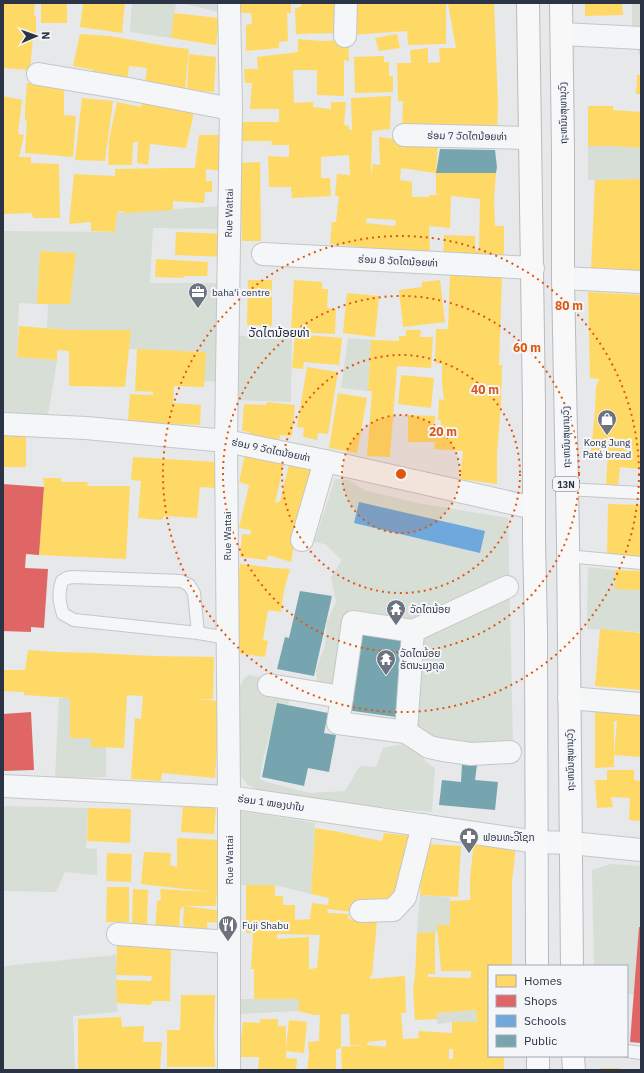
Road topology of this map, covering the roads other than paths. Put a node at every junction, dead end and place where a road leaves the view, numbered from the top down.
1 (229, 3) edge
2 (346, 3) edge
3 (528, 3) edge
4 (561, 3) edge
5 (562, 34) junction
6 (345, 36) dead end
7 (641, 38) edge
8 (38, 74) dead end
9 (231, 110) junction
10 (404, 135) dead end
11 (530, 138) junction
12 (263, 254) dead end
13 (533, 268) junction
14 (563, 278) junction
15 (641, 282) edge
16 (3, 424) edge
17 (226, 441) junction
18 (325, 461) junction
19 (566, 489) junction
20 (641, 493) edge
21 (534, 508) junction
22 (302, 540) dead end
23 (567, 556) junction
24 (641, 563) edge
25 (507, 587) dead end
26 (413, 631) junction
27 (198, 633) junction
28 (227, 638) junction
29 (269, 685) dead end
30 (342, 697) junction
31 (569, 698) junction
32 (641, 704) edge
33 (406, 732) junction
34 (510, 752) dead end
35 (3, 786) edge
36 (229, 797) junction
37 (423, 825) junction
38 (537, 842) junction
39 (570, 843) junction
40 (641, 850) edge
41 (362, 911) dead end
42 (118, 934) dead end
43 (228, 942) junction
44 (537, 965) edge
45 (572, 965) edge
46 (628, 1051) edge
47 (641, 1053) edge
48 (538, 1057) edge
49 (573, 1057) edge
50 (229, 1070) edge
51 (538, 1070) edge
52 (574, 1070) edge

1 - 9 street, Rue Wattai
2 - 6 street
3 - 11 highway
4 - 5 highway, ຖະຫນົນສຸພານຸວົງ / 13N
5 - 7 street
5 - 14 highway, ຖະຫນົນສຸພານຸວົງ / 13N
8 - 9 street
9 - 17 street, Rue Wattai
10 - 11 street, ຮ່ອມ 7 ວັດໄຕນ້ອຍທ່າ
11 - 13 highway
12 - 13 street, ຮ່ອມ 8 ວັດໄຕນ້ອຍທ່າ
13 - 21 highway
14 - 15 street
14 - 19 highway, ຖະຫນົນສຸພານຸວົງ / 13N
16 - 17 street, ຮ່ອມ 9 ວັດໄຕນ້ອຍທ່າ
17 - 18 street, ຮ່ອມ 9 ວັດໄຕນ້ອຍທ່າ
17 - 28 street, Rue Wattai
18 - 21 street, ຮ່ອມ 9 ວັດໄຕນ້ອຍທ່າ
18 - 22 street
19 - 20 lane
19 - 23 highway, ຖະຫນົນສຸພານຸວົງ / 13N
21 - 38 highway
23 - 24 lane
23 - 31 highway, ຖະຫນົນສຸພານຸວົງ / 13N
25 - 26 street
26 - 30 street
26 - 33 street
27 - 27 lane
27 - 28 lane
28 - 36 street, Rue Wattai
29 - 30 street
30 - 33 street
31 - 32 street
31 - 39 highway, ຖະຫນົນສຸພານຸວົງ / 13N
33 - 34 street
35 - 36 street, ຮ່ອມ 1 ໜອງປາໃນ
36 - 37 street, ຮ່ອມ 1 ໜອງປາໃນ
36 - 43 street, Rue Wattai
37 - 38 street, ຮ່ອມ 1 ໜອງປາໃນ
37 - 41 street
38 - 39 street, ຮ່ອມ 1 ໜອງປາໃນ
38 - 44 highway
39 - 40 street, ຮ່ອມ 1 ໜອງປາໃນ
39 - 45 highway, ຖະຫນົນສຸພານຸວົງ / 13N
42 - 43 street
43 - 50 street, Rue Wattai
46 - 47 lane
48 - 51 highway
49 - 52 highway

